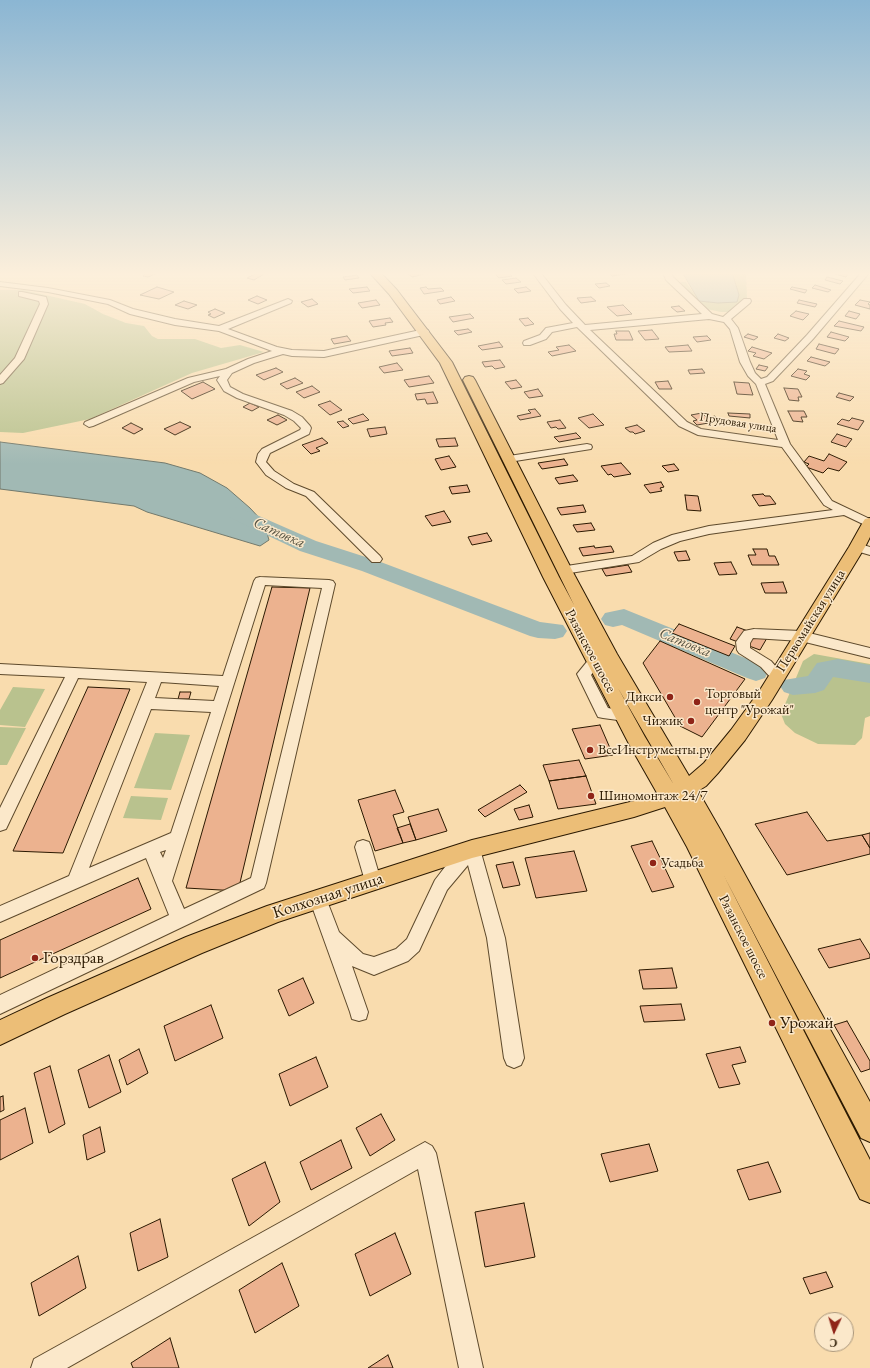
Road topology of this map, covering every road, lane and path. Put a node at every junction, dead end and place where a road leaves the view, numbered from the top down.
1 (30, 336) edge
2 (238, 336) edge
3 (407, 336) edge
4 (428, 336) edge
5 (438, 336) edge
6 (544, 336) edge
7 (592, 336) edge
8 (737, 336) edge
9 (811, 336) edge
10 (527, 343) dead end
11 (282, 352) junction
12 (229, 371) junction
13 (0, 381) edge
14 (760, 383) junction
15 (89, 424) dead end
16 (785, 444) junction
17 (587, 447) dead end
18 (509, 459) junction
19 (845, 512) junction
20 (870, 522) edge
21 (863, 549) edge
22 (376, 559) dead end
23 (564, 570) junction
24 (801, 636) junction
25 (870, 653) edge
26 (0, 670) edge
27 (74, 673) junction
28 (777, 676) junction
29 (156, 677) junction
30 (228, 681) junction
31 (146, 703) junction
32 (220, 706) junction
33 (677, 793) junction
34 (0, 824) edge
35 (178, 837) junction
36 (362, 847) dead end
37 (151, 849) junction
38 (472, 849) junction
39 (164, 880) junction
40 (373, 881) junction
41 (75, 882) junction
42 (318, 898) junction
43 (0, 914) edge
44 (180, 919) junction
45 (334, 938) junction
46 (0, 1005) edge
47 (359, 1012) dead end
48 (0, 1033) edge
49 (514, 1058) dead end
50 (867, 1117) edge
51 (870, 1189) edge
52 (43, 1368) edge
53 (471, 1368) edge

1 - 13 street
2 - 11 street
3 - 11 street
4 - 33 main road, Рязанское шоссе
5 - 18 main road, Рязанское шоссе
6 - 10 street
7 - 16 street, Прудовая улица
8 - 14 street, Прудовая улица
9 - 14 street
11 - 12 street
12 - 15 street
12 - 22 street
14 - 16 street, Прудовая улица
16 - 19 street, Прудовая улица
17 - 18 street
18 - 23 main road, Рязанское шоссе
19 - 20 street, Прудовая улица
19 - 23 street
20 - 21 main road, Первомайская улица
21 - 24 main road, Первомайская улица
23 - 33 main road, Рязанское шоссе
24 - 25 street
24 - 28 main road, Первомайская улица
24 - 28 street
26 - 27 street
27 - 29 street
27 - 34 street
28 - 33 main road, Первомайская улица
29 - 30 street
29 - 31 street
30 - 32 street
30 - 44 street
31 - 32 street
31 - 41 street
32 - 35 street
33 - 38 main road, Колхозная улица
33 - 50 main road, Рязанское шоссе
33 - 51 main road, Рязанское шоссе
35 - 37 street
35 - 39 street
36 - 40 street
37 - 39 street
37 - 41 street
38 - 40 main road, Колхозная улица
38 - 45 street
38 - 49 street
39 - 44 street
40 - 42 main road, Колхозная улица
41 - 43 street
42 - 45 street
42 - 48 main road, Колхозная улица
44 - 46 street
45 - 47 street
52 - 53 street

